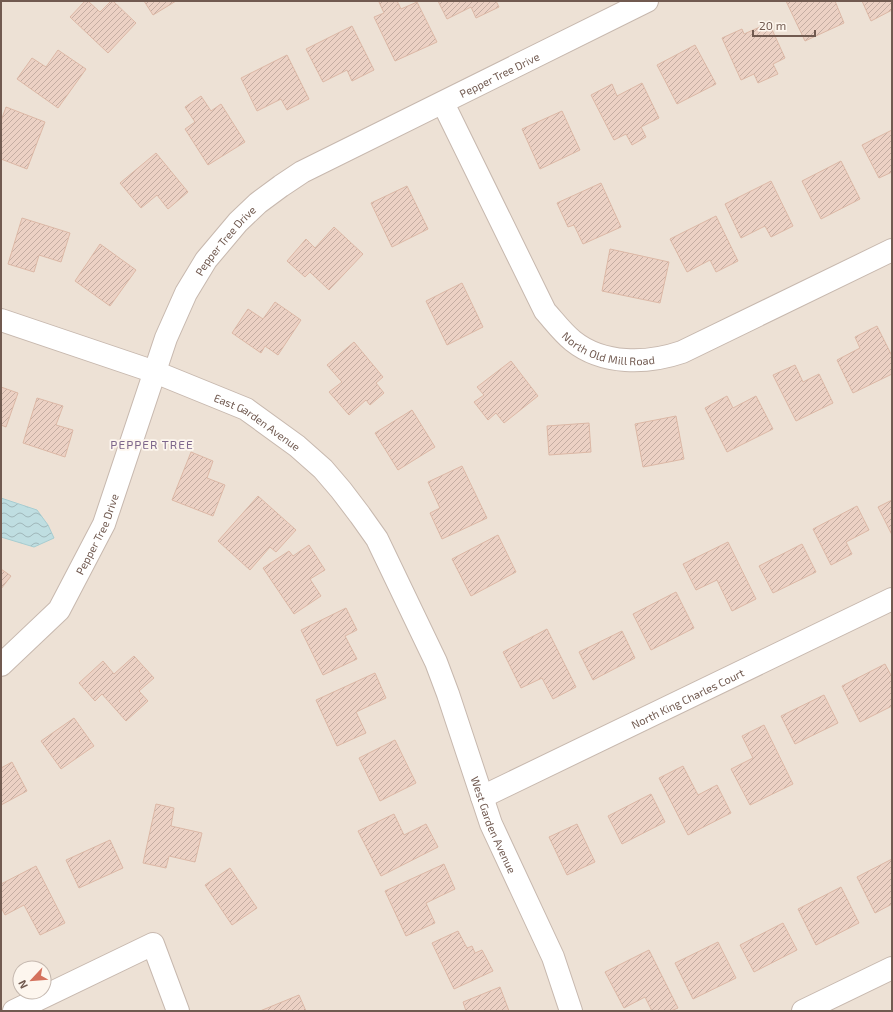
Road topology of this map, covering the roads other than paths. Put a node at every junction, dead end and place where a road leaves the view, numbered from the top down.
1 (647, 1) edge
2 (443, 103) junction
3 (892, 250) edge
4 (1, 320) edge
5 (155, 372) junction
6 (892, 599) edge
7 (424, 635) joint
8 (1, 665) edge
9 (482, 797) junction
10 (892, 968) edge
11 (14, 1011) edge
12 (178, 1011) edge
13 (571, 1011) edge
14 (803, 1011) edge

1 - 2 street, Pepper Tree Drive
2 - 3 street, North Old Mill Road
2 - 5 street, Pepper Tree Drive
4 - 5 street, East Garden Avenue
5 - 7 street, East Garden Avenue
5 - 8 street, Pepper Tree Drive
6 - 9 street, North King Charles Court
7 - 9 street, West Garden Avenue
9 - 13 street, West Garden Avenue
10 - 14 street
11 - 12 street

